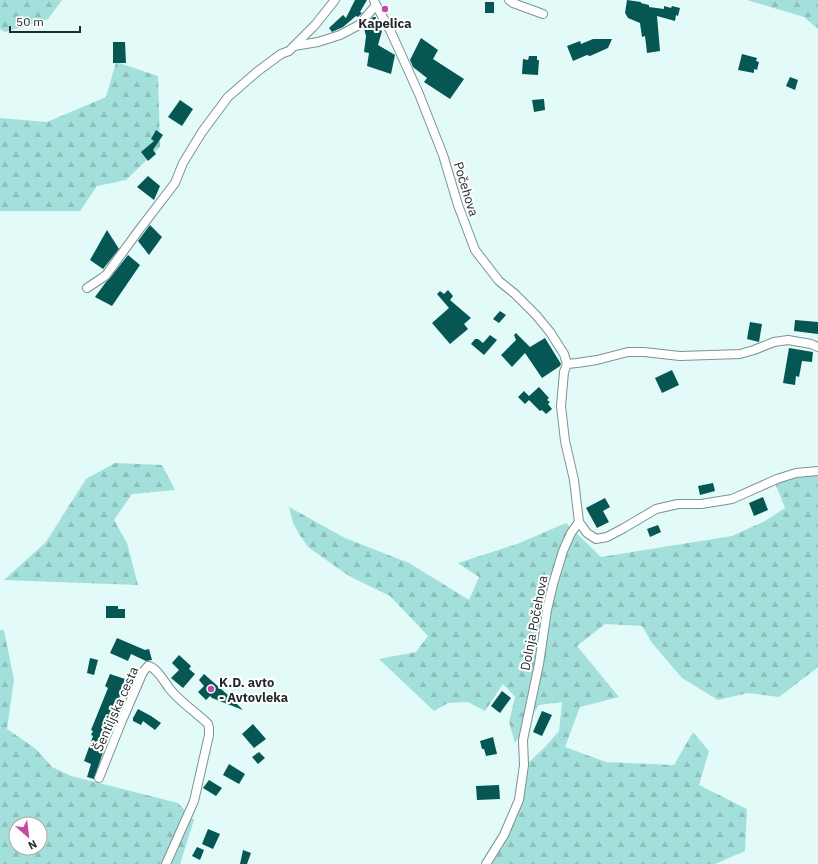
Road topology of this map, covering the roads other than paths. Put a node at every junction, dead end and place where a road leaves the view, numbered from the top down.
1 (335, 0) edge
2 (509, 0) edge
3 (375, 2) edge
4 (543, 14) dead end
5 (294, 46) junction
6 (87, 288) dead end
7 (818, 347) edge
8 (567, 364) junction
9 (818, 471) edge
10 (580, 522) junction
11 (99, 778) dead end
12 (166, 864) edge
13 (486, 864) edge

1 - 5 street
2 - 4 street
3 - 5 street
3 - 8 street, Počehova
5 - 6 street
7 - 8 street
8 - 10 street
9 - 10 street
10 - 13 street, Dolnja Počehova
11 - 12 street, Šentiljska cesta

